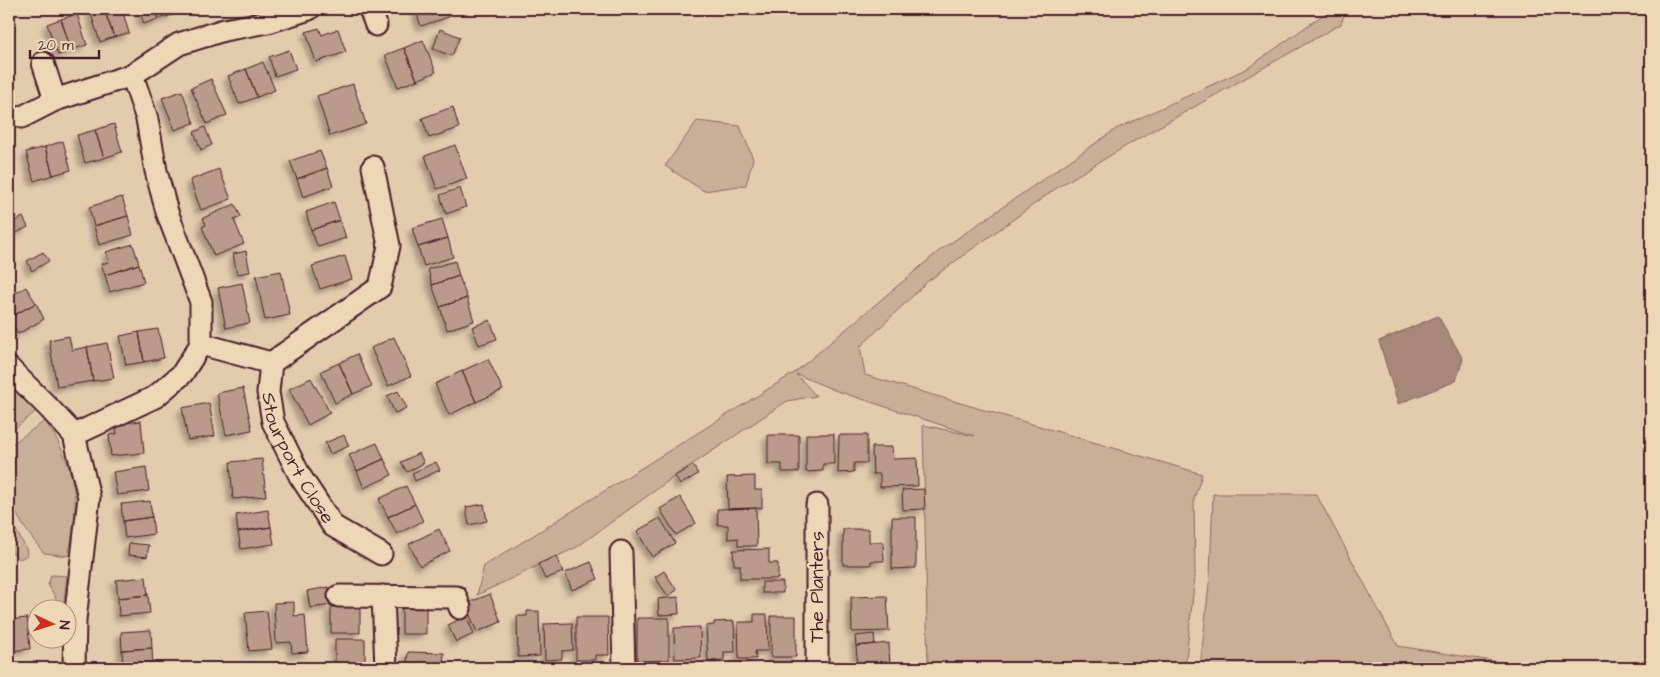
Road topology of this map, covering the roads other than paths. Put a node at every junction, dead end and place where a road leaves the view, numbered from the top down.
1 (309, 9) edge
2 (43, 63) dead end
3 (132, 75) junction
4 (55, 100) junction
5 (22, 117) dead end
6 (373, 167) dead end
7 (201, 344) junction
8 (271, 363) junction
9 (9, 368) edge
10 (74, 434) junction
11 (817, 505) dead end
12 (622, 552) dead end
13 (381, 554) dead end
14 (340, 596) dead end
15 (384, 596) junction
16 (460, 608) dead end
17 (74, 668) edge
18 (386, 668) edge
19 (624, 668) edge
20 (818, 668) edge

1 - 3 street
2 - 4 street
3 - 4 street
3 - 7 street
4 - 5 street
6 - 8 street
7 - 8 street
7 - 10 street
8 - 13 street, Stourport Close
9 - 10 street
10 - 17 street
11 - 20 street, The Planters
12 - 19 street
14 - 15 street
15 - 16 street
15 - 18 street

